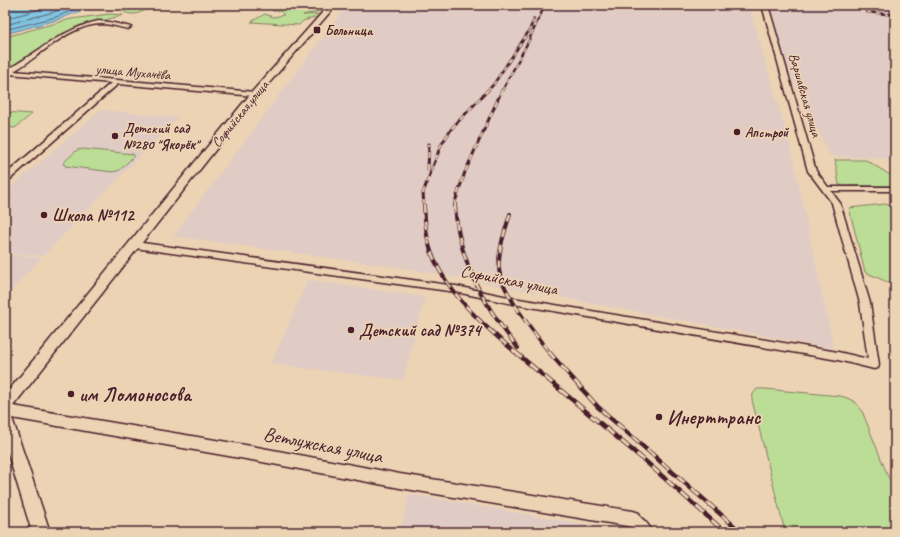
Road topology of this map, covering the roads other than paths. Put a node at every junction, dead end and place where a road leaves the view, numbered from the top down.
1 (333, 5) edge
2 (765, 5) edge
3 (128, 27) dead end
4 (7, 73) edge
5 (116, 82) junction
6 (255, 94) junction
7 (5, 179) edge
8 (825, 189) junction
9 (895, 189) edge
10 (135, 245) junction
11 (874, 365) joint
12 (5, 406) edge
13 (5, 411) edge
14 (5, 420) edge
15 (633, 519) joint
16 (41, 532) edge
17 (646, 532) edge

1 - 6 main road, Софийская улица
2 - 8 street, Варшавская улица
3 - 4 street
4 - 5 street, улица Мухачёва
5 - 6 street, улица Мухачёва
5 - 7 street
6 - 10 main road, Софийская улица
8 - 9 street
8 - 11 street, Варшавская улица
10 - 11 street, Софийская улица
10 - 12 main road, Софийская улица
13 - 15 main road, Ветлужская улица
14 - 16 main road
15 - 17 street

